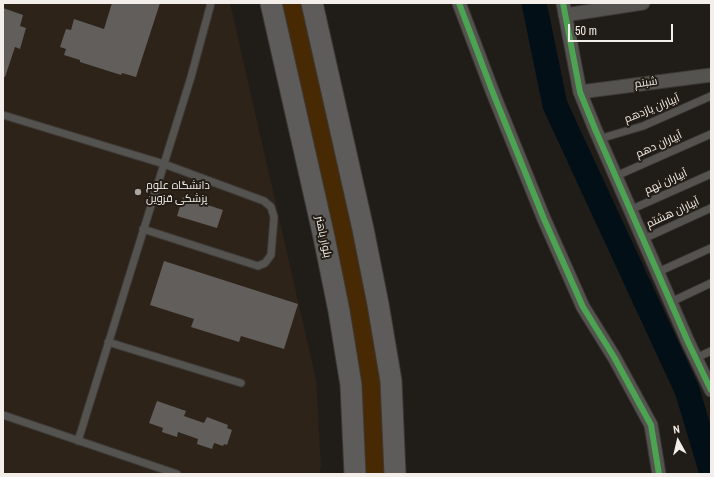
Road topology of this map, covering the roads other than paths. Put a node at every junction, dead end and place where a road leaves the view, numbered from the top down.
1 (211, 3) edge
2 (271, 3) edge
3 (312, 3) edge
4 (459, 3) edge
5 (644, 3) edge
6 (564, 9) edge
7 (711, 75) edge
8 (580, 92) junction
9 (711, 96) edge
10 (3, 115) edge
11 (711, 134) edge
12 (599, 139) junction
13 (164, 164) junction
14 (711, 174) edge
15 (616, 176) junction
16 (711, 208) edge
17 (630, 210) junction
18 (143, 229) junction
19 (643, 239) junction
20 (711, 248) edge
21 (658, 272) junction
22 (711, 283) edge
23 (671, 302) junction
24 (108, 342) junction
25 (711, 351) edge
26 (696, 358) junction
27 (241, 383) dead end
28 (711, 390) edge
29 (3, 415) edge
30 (78, 440) junction
31 (351, 470) edge
32 (177, 474) edge
33 (395, 474) edge
34 (659, 474) edge

1 - 13 lane
2 - 31 main road, بلوار باهنر
3 - 33 main road
4 - 34 street
5 - 6 street
6 - 8 street
7 - 8 street, شبنم
8 - 12 street
9 - 12 lane, آبیاران یازدهم
10 - 13 lane
11 - 15 lane, آبیاران دهم
12 - 15 street
13 - 18 lane
13 - 18 lane
14 - 17 lane, آبیاران نهم
15 - 17 street
16 - 19 lane, آبیاران هشتم
17 - 19 street
18 - 24 lane
19 - 21 street
20 - 21 lane
21 - 23 street
22 - 23 lane
23 - 26 street
24 - 27 lane
24 - 30 lane
25 - 26 lane
26 - 28 street
29 - 30 lane
30 - 32 lane

